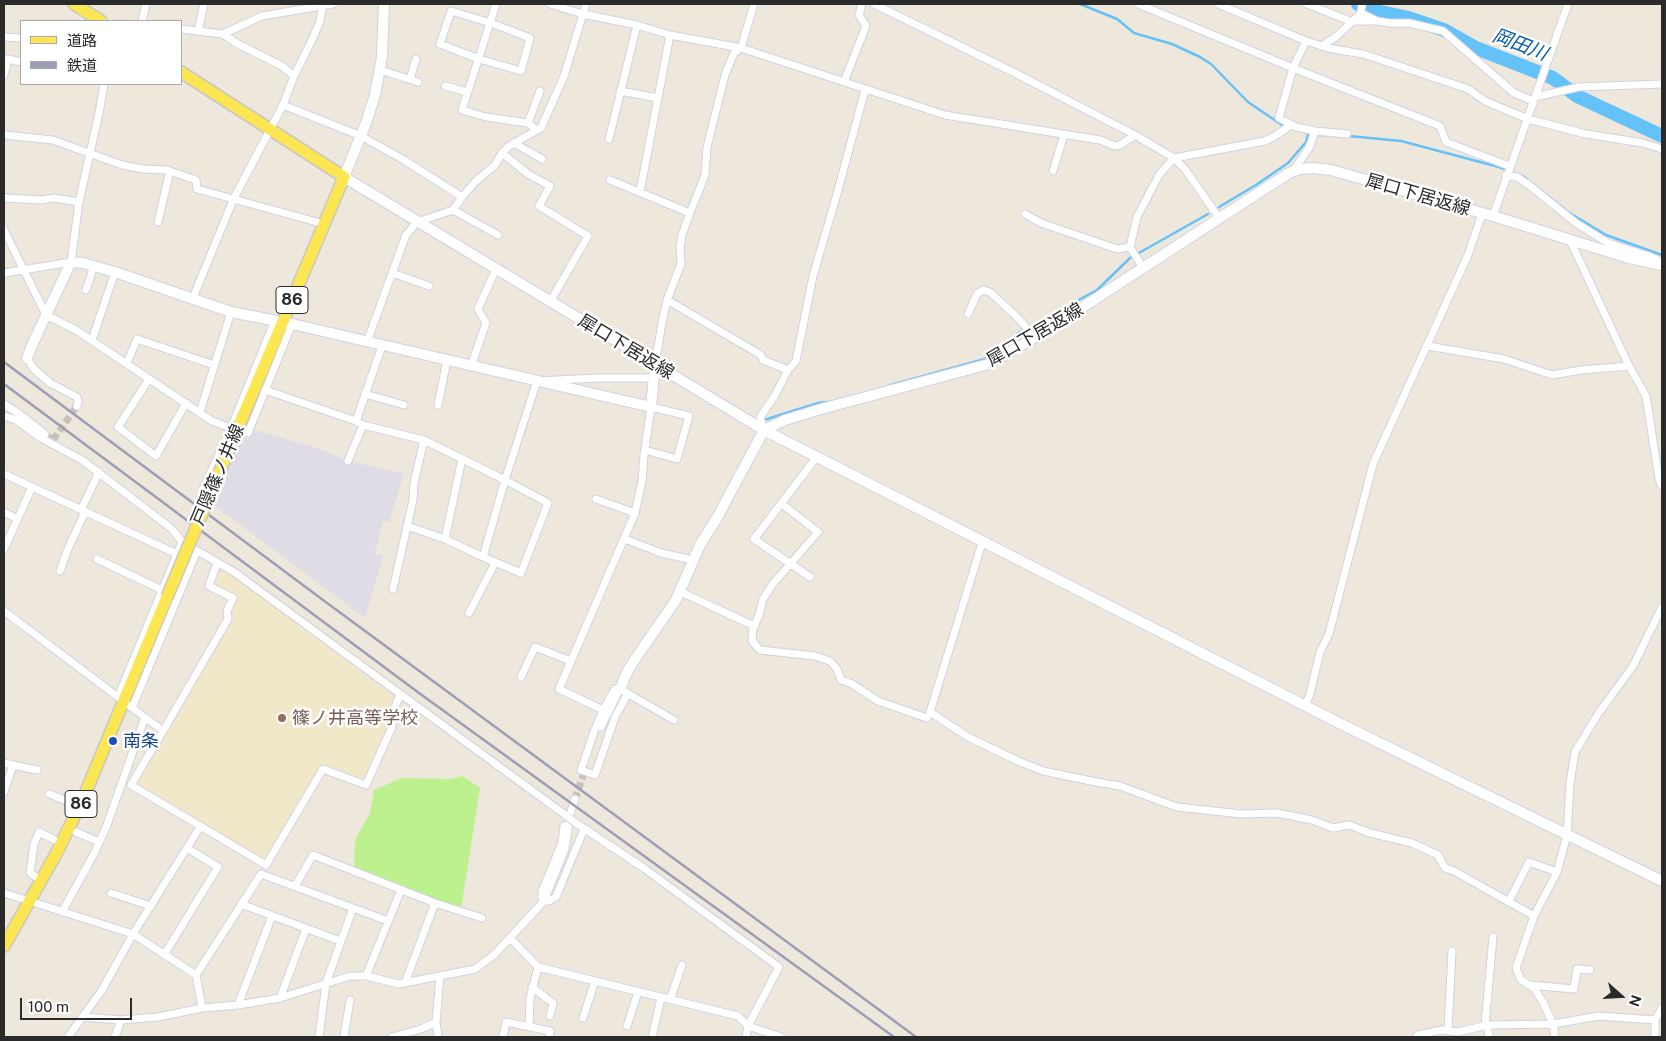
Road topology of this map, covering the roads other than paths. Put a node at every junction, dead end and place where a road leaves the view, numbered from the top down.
1 (74, 4) edge
2 (146, 4) edge
3 (204, 4) edge
4 (333, 4) edge
5 (384, 4) edge
6 (496, 4) edge
7 (550, 4) edge
8 (586, 4) edge
9 (754, 4) edge
10 (862, 4) edge
11 (874, 4) edge
12 (1138, 4) edge
13 (1218, 4) edge
14 (1307, 4) edge
15 (1362, 4) edge
16 (1568, 4) edge
17 (323, 5) edge
18 (1361, 12) junction
19 (583, 14) junction
20 (99, 20) edge
21 (142, 20) edge
22 (1377, 21) junction
23 (491, 22) junction
24 (1350, 22) junction
25 (637, 24) junction
26 (182, 29) edge
27 (198, 31) junction
28 (223, 34) junction
29 (670, 35) junction
30 (4, 37) edge
31 (20, 38) edge
32 (1306, 41) junction
33 (1322, 46) junction
34 (741, 48) junction
35 (416, 59) dead end
36 (479, 59) junction
37 (20, 62) edge
38 (1293, 68) junction
39 (380, 70) junction
40 (182, 73) edge
41 (4, 76) edge
42 (294, 76) junction
43 (410, 80) junction
44 (418, 82) dead end
45 (844, 82) junction
46 (1662, 84) edge
47 (104, 85) edge
48 (445, 86) dead end
49 (540, 90) dead end
50 (865, 90) junction
51 (620, 91) junction
52 (467, 92) junction
53 (658, 98) junction
54 (1534, 99) junction
55 (283, 105) junction
56 (1528, 119) junction
57 (528, 123) junction
58 (1288, 127) junction
59 (270, 129) junction
60 (537, 130) junction
61 (1347, 134) dead end
62 (1064, 135) junction
63 (1135, 135) junction
64 (1314, 135) junction
65 (4, 136) edge
66 (361, 136) junction
67 (609, 139) dead end
68 (514, 143) junction
69 (1662, 149) edge
70 (89, 153) junction
71 (502, 153) junction
72 (1174, 158) junction
73 (542, 159) dead end
74 (1509, 166) junction
75 (170, 171) junction
76 (1053, 171) dead end
77 (1292, 172) junction
78 (1506, 175) junction
79 (344, 177) junction
80 (610, 180) dead end
81 (640, 192) junction
82 (462, 196) junction
83 (4, 198) edge
84 (234, 198) junction
85 (78, 202) junction
86 (454, 210) junction
87 (690, 213) junction
88 (1025, 214) dead end
89 (1488, 215) junction
90 (1220, 218) junction
91 (158, 222) dead end
92 (417, 222) junction
93 (495, 223) dead end
94 (324, 224) junction
95 (488, 229) junction
96 (5, 233) edge
97 (498, 235) dead end
98 (1570, 240) junction
99 (1130, 247) junction
100 (71, 262) junction
101 (1662, 264) edge
102 (94, 266) junction
103 (496, 268) junction
104 (1143, 268) junction
105 (25, 271) junction
106 (115, 272) junction
107 (392, 273) junction
108 (4, 274) edge
109 (429, 286) dead end
110 (86, 290) dead end
111 (192, 300) junction
112 (667, 300) junction
113 (550, 302) junction
114 (231, 312) junction
115 (968, 314) dead end
116 (46, 315) junction
117 (284, 322) junction
118 (1035, 338) junction
119 (92, 340) junction
120 (367, 342) junction
121 (382, 346) junction
122 (1428, 346) junction
123 (27, 358) joint
124 (447, 360) junction
125 (127, 363) junction
126 (214, 365) junction
127 (655, 365) junction
128 (471, 366) junction
129 (1629, 366) junction
130 (788, 370) junction
131 (654, 378) junction
132 (149, 379) junction
133 (537, 380) junction
134 (265, 390) junction
135 (365, 394) junction
136 (186, 403) junction
137 (4, 404) edge
138 (404, 405) dead end
139 (438, 405) dead end
140 (77, 406) dead end
141 (651, 407) junction
142 (200, 412) junction
143 (4, 416) edge
144 (356, 421) junction
145 (363, 425) junction
146 (235, 426) junction
147 (764, 430) junction
148 (45, 434) dead end
149 (424, 440) junction
150 (645, 450) junction
151 (816, 458) junction
152 (462, 459) junction
153 (348, 461) dead end
154 (99, 472) junction
155 (4, 474) edge
156 (505, 480) junction
157 (1662, 486) edge
158 (32, 487) junction
159 (203, 489) dead end
160 (596, 499) dead end
161 (782, 504) junction
162 (83, 511) junction
163 (4, 512) edge
164 (635, 513) junction
165 (17, 519) junction
166 (407, 526) junction
167 (445, 539) junction
168 (625, 539) junction
169 (182, 542) junction
170 (982, 543) junction
171 (4, 549) edge
172 (197, 551) junction
173 (177, 554) junction
174 (483, 557) junction
175 (97, 559) dead end
176 (693, 560) junction
177 (218, 563) junction
178 (496, 563) junction
179 (792, 563) junction
180 (60, 571) dead end
181 (810, 577) dead end
182 (393, 589) dead end
183 (681, 592) junction
184 (165, 593) junction
185 (1662, 607) edge
186 (4, 611) edge
187 (469, 613) dead end
188 (754, 626) junction
189 (571, 662) junction
190 (521, 677) dead end
191 (624, 691) junction
192 (400, 695) junction
193 (124, 702) junction
194 (1305, 706) junction
195 (603, 710) junction
196 (145, 718) junction
197 (927, 718) dead end
198 (674, 720) dead end
199 (163, 731) junction
200 (4, 763) edge
201 (13, 765) junction
202 (586, 767) tunnel mouth
203 (37, 770) dead end
204 (127, 783) junction
205 (4, 792) edge
206 (49, 794) dead end
207 (575, 799) tunnel mouth
208 (80, 806) junction
209 (567, 816) junction
210 (200, 827) junction
211 (584, 828) junction
212 (76, 832) dead end
213 (1567, 835) junction
214 (55, 840) dead end
215 (99, 842) junction
216 (187, 848) junction
217 (1557, 872) junction
218 (41, 880) junction
219 (1662, 881) edge
220 (295, 886) junction
221 (401, 890) junction
222 (4, 893) edge
223 (112, 893) dead end
224 (29, 901) junction
225 (544, 901) junction
226 (1509, 901) junction
227 (435, 903) junction
228 (241, 904) junction
229 (151, 906) junction
230 (353, 908) junction
231 (62, 912) junction
232 (272, 916) junction
233 (1534, 916) junction
234 (482, 918) dead end
235 (388, 921) junction
236 (306, 929) junction
237 (133, 934) junction
238 (1493, 937) dead end
239 (510, 938) junction
240 (340, 941) junction
241 (4, 946) edge
242 (1452, 951) dead end
243 (164, 955) junction
244 (682, 965) dead end
245 (538, 967) junction
246 (1590, 970) dead end
247 (196, 975) junction
248 (366, 976) junction
249 (440, 976) junction
250 (595, 981) junction
251 (405, 982) junction
252 (326, 983) junction
253 (1530, 985) junction
254 (532, 987) junction
255 (638, 992) junction
256 (280, 998) junction
257 (661, 998) junction
258 (350, 1000) dead end
259 (670, 1000) junction
260 (238, 1005) junction
261 (202, 1008) junction
262 (1662, 1008) edge
263 (82, 1016) junction
264 (550, 1016) dead end
265 (583, 1018) dead end
266 (121, 1020) junction
267 (1655, 1020) junction
268 (436, 1022) junction
269 (1553, 1024) junction
270 (1486, 1025) junction
271 (627, 1026) dead end
272 (748, 1026) junction
273 (529, 1027) junction
274 (1448, 1030) junction
275 (68, 1037) edge
276 (115, 1037) edge
277 (319, 1037) edge
278 (344, 1037) edge
279 (392, 1037) edge
280 (438, 1037) edge
281 (503, 1037) edge
282 (549, 1037) edge
283 (652, 1037) edge
284 (746, 1037) edge
285 (781, 1037) edge
286 (1416, 1037) edge
287 (1489, 1037) edge
288 (1555, 1037) edge
289 (1655, 1037) edge

1 - 20 main road
2 - 21 street
3 - 27 street
4 - 17 street
5 - 39 street
6 - 23 street
7 - 19 street
8 - 19 street
9 - 34 street
10 - 45 street
11 - 63 street
12 - 38 street
13 - 32 street
14 - 24 street
15 - 18 street
16 - 54 street
17 - 28 street
17 - 42 street
18 - 22 street
18 - 24 street
19 - 25 street
19 - 60 street
22 - 24 street
22 - 54 street
23 - 36 street
23 - 36 street
23 - 36 street
24 - 33 street
25 - 29 street
25 - 51 street
26 - 27 street
27 - 28 street
28 - 42 street
29 - 34 street
29 - 53 street
30 - 31 street
32 - 33 street
32 - 38 street
33 - 56 street
34 - 45 street
34 - 87 street
35 - 43 street
36 - 52 street
37 - 41 street
38 - 58 street
38 - 74 street
39 - 43 street
39 - 66 street
40 - 59 main road
42 - 55 street
43 - 44 street
45 - 50 street
46 - 54 street
47 - 70 street
48 - 52 street
49 - 57 street
50 - 62 street
50 - 130 street
51 - 53 street
51 - 67 street
52 - 57 street
53 - 81 street
54 - 56 street
55 - 59 street
55 - 66 street
56 - 69 street
56 - 74 street
57 - 60 street
58 - 64 street
58 - 72 street
59 - 79 main road
59 - 84 street
60 - 68 street
61 - 64 street
62 - 63 street
62 - 76 street
63 - 72 street
64 - 77 street
65 - 70 street
66 - 79 street
66 - 82 street
68 - 71 street
68 - 73 street
70 - 75 street
70 - 85 street
71 - 82 street
71 - 113 street
72 - 90 street
72 - 99 street
74 - 78 street
75 - 84 street
75 - 91 street
77 - 89 street, 犀口下居返線
77 - 90 street, 犀口下居返線
78 - 89 street
78 - 101 street
79 - 92 street, 犀口下居返線
79 - 94 main road, 戸隠篠ノ井線 / 86
80 - 81 street
81 - 87 street
82 - 86 street
83 - 85 street
84 - 94 street
84 - 111 street
85 - 100 street
86 - 92 street
86 - 95 street
87 - 112 street
88 - 99 street
89 - 98 street, 犀口下居返線
89 - 122 street
90 - 104 street, 犀口下居返線
92 - 103 street, 犀口下居返線
92 - 107 street
93 - 95 street
94 - 117 main road, 戸隠篠ノ井線 / 86
95 - 97 street
96 - 105 street
98 - 101 street, 犀口下居返線
98 - 129 street
99 - 104 street
100 - 102 street
100 - 105 street
100 - 116 street
102 - 106 street
102 - 110 street
103 - 113 street, 犀口下居返線
103 - 128 street
104 - 118 street, 犀口下居返線
105 - 108 street
105 - 116 street
106 - 111 street
106 - 119 street
107 - 109 street
107 - 120 street
111 - 114 street
112 - 127 street
112 - 130 street
113 - 127 street, 犀口下居返線
114 - 117 street
114 - 126 street
115 - 118 street
116 - 119 street
116 - 123 street
117 - 120 street
117 - 134 street
117 - 146 main road, 戸隠篠ノ井線 / 86
118 - 147 street, 犀口下居返線
119 - 125 street
120 - 121 street
121 - 124 street
121 - 135 street
122 - 129 street
122 - 194 street
123 - 140 street
124 - 128 street
124 - 139 street
125 - 126 street
125 - 132 street
126 - 142 street
127 - 131 street
127 - 147 street, 犀口下居返線
128 - 133 street
129 - 157 street
130 - 147 street
131 - 133 street
131 - 141 street
132 - 136 street
132 - 136 street
133 - 141 street
133 - 156 street
134 - 144 street
134 - 146 street
135 - 138 street
135 - 144 street
136 - 142 street
137 - 148 street
141 - 150 street
141 - 150 street
142 - 146 street
143 - 154 street
144 - 145 street
145 - 149 street
145 - 153 street
146 - 159 street
146 - 184 main road, 戸隠篠ノ井線 / 86, bridge
147 - 151 street
147 - 176 street
149 - 152 street
149 - 166 street
150 - 164 street
151 - 161 street
151 - 170 street
152 - 156 street
152 - 167 street
154 - 162 street
154 - 169 street
155 - 158 street
156 - 174 street
156 - 178 street
158 - 162 street
158 - 165 street
160 - 164 street
161 - 179 street
161 - 179 street
162 - 173 street
162 - 180 street
163 - 165 street
164 - 168 street
165 - 171 street
166 - 167 street
166 - 182 street
167 - 174 street
168 - 176 street
168 - 189 street
169 - 172 street
169 - 173 street
170 - 194 street
170 - 226 street
172 - 177 street
172 - 193 street
173 - 184 street
174 - 178 street
175 - 184 street
176 - 183 street
177 - 192 street
177 - 199 street
178 - 187 street
179 - 181 street
179 - 188 street
183 - 188 street
183 - 191 street
184 - 193 main road, 戸隠篠ノ井線 / 86
185 - 213 street
186 - 193 street
188 - 197 street
189 - 190 street
189 - 195 street
191 - 195 street
191 - 195 street
191 - 198 street
191 - 202 street
192 - 209 street
192 - 210 street
193 - 196 street
193 - 208 main road, 戸隠篠ノ井線 / 86
194 - 213 street
196 - 199 street
196 - 204 street
199 - 204 street
200 - 201 street
201 - 203 street
201 - 205 street
204 - 210 street
204 - 215 street
206 - 208 street
207 - 225 street
208 - 218 main road, 戸隠篠ノ井線 / 86
209 - 211 street, bridge
209 - 225 street
210 - 216 street
211 - 225 street
211 - 272 street
212 - 215 street
213 - 217 street
213 - 219 street
214 - 218 street
215 - 231 street
216 - 229 street
216 - 243 street
217 - 226 street
217 - 233 street
218 - 224 main road, 戸隠篠ノ井線 / 86
220 - 221 street
220 - 228 street
220 - 230 street
221 - 227 street
221 - 235 street
222 - 224 street
223 - 229 street
224 - 231 street
224 - 241 main road, 戸隠篠ノ井線 / 86
225 - 239 street
226 - 233 street
227 - 234 street
227 - 251 street
228 - 232 street
228 - 247 street
229 - 237 street
230 - 235 street
230 - 240 street
231 - 237 street
232 - 236 street
232 - 260 street
233 - 253 street
235 - 248 street
236 - 240 street
236 - 256 street
237 - 243 street
237 - 263 street
238 - 270 street
239 - 245 street
239 - 249 street
240 - 252 street
242 - 274 street
243 - 247 street
244 - 259 street
245 - 250 street
245 - 254 street
246 - 253 street
247 - 261 street
248 - 251 street
248 - 252 street
249 - 251 street
249 - 268 street
250 - 255 street
250 - 265 street
252 - 256 street
252 - 277 street
253 - 269 street
254 - 264 street
254 - 273 street
255 - 257 street
255 - 271 street
256 - 260 street
257 - 259 street
257 - 283 street
258 - 278 street
259 - 272 street
260 - 261 street
261 - 266 street
262 - 267 street
263 - 266 street
263 - 275 street
266 - 276 street
267 - 269 street
267 - 289 street
268 - 279 street
268 - 280 street
269 - 270 street
269 - 288 street
270 - 274 street
270 - 287 street
272 - 284 street
272 - 285 street
273 - 281 street
273 - 282 street
274 - 286 street

